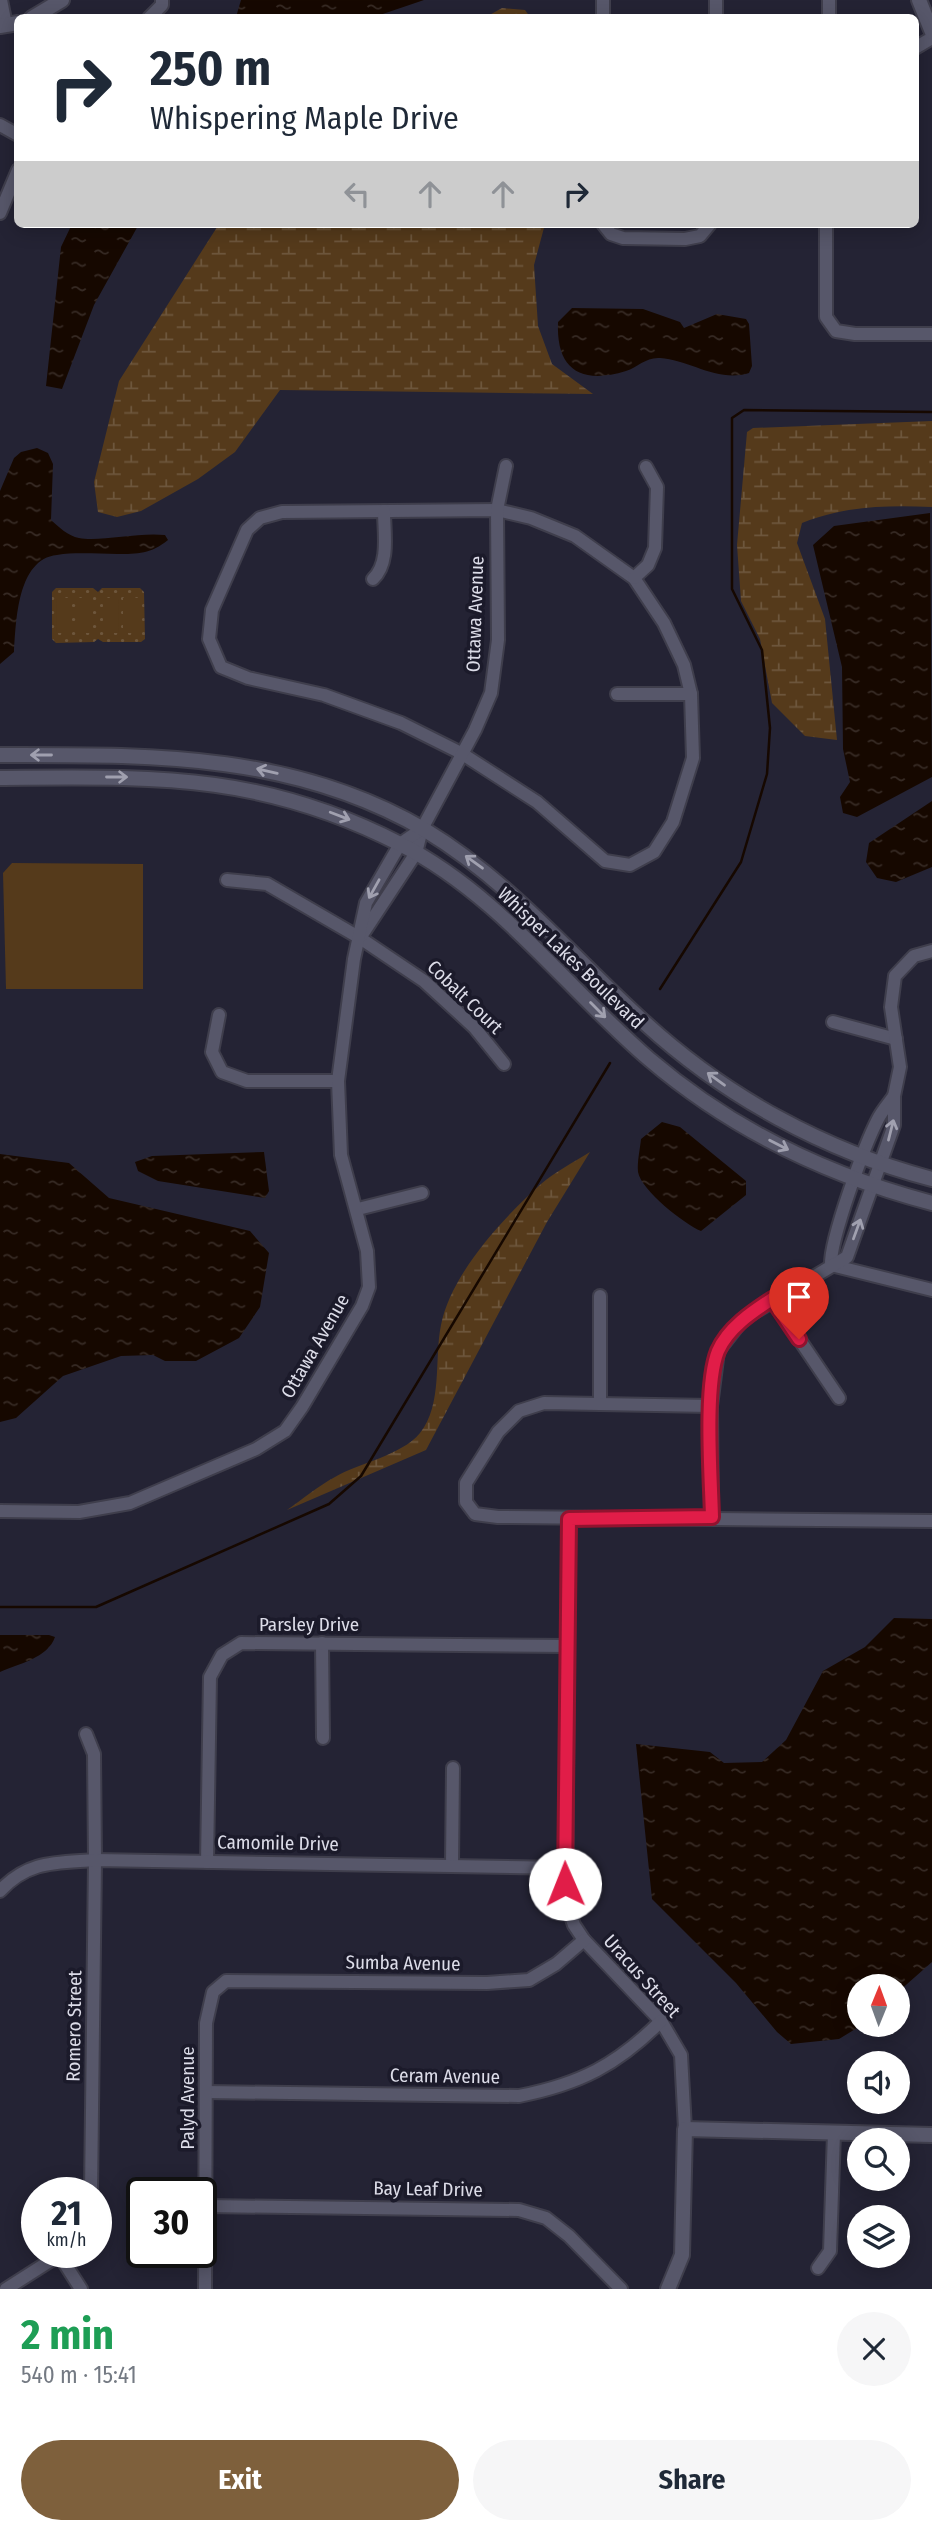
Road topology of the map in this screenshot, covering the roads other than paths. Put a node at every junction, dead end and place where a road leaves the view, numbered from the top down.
1 (1, 0) edge
2 (62, 0) edge
3 (162, 0) edge
4 (919, 0) edge
5 (39, 14) edge
6 (153, 14) edge
7 (8, 25) edge
8 (932, 32) edge
9 (14, 180) edge
10 (0, 213) edge
11 (607, 228) edge
12 (707, 228) edge
13 (826, 228) edge
14 (932, 334) edge
15 (506, 466) dead end
16 (646, 467) dead end
17 (497, 510) junction
18 (384, 512) junction
19 (634, 578) junction
20 (373, 579) dead end
21 (617, 694) dead end
22 (691, 694) junction
23 (461, 753) junction
24 (0, 755) edge
25 (85, 755) junction
26 (83, 777) junction
27 (0, 778) edge
28 (422, 829) junction
29 (401, 844) junction
30 (416, 853) junction
31 (227, 880) dead end
32 (360, 938) junction
33 (932, 951) edge
34 (219, 1015) dead end
35 (833, 1022) dead end
36 (896, 1039) junction
37 (503, 1064) dead end
38 (338, 1081) junction
39 (894, 1096) junction
40 (864, 1157) junction
41 (881, 1164) junction
42 (932, 1179) edge
43 (855, 1180) junction
44 (873, 1186) junction
45 (422, 1193) dead end
46 (932, 1203) edge
47 (358, 1209) junction
48 (831, 1265) junction
49 (932, 1290) edge
50 (600, 1296) dead end
51 (772, 1299) junction
52 (839, 1398) dead end
53 (600, 1403) junction
54 (710, 1406) junction
55 (0, 1511) edge
56 (712, 1517) junction
57 (569, 1519) junction
58 (932, 1521) edge
59 (322, 1643) junction
60 (568, 1646) junction
61 (86, 1734) dead end
62 (323, 1738) dead end
63 (453, 1768) dead end
64 (95, 1860) junction
65 (207, 1861) junction
66 (452, 1865) junction
67 (564, 1868) junction
68 (0, 1891) edge
69 (584, 1940) junction
70 (213, 1992) joint
71 (661, 2021) junction
72 (206, 2092) junction
73 (685, 2129) junction
74 (834, 2133) junction
75 (932, 2135) edge
76 (90, 2177) edge
77 (205, 2177) edge
78 (217, 2206) edge
79 (40, 2268) edge
80 (70, 2268) edge
81 (205, 2268) edge
82 (818, 2268) dead end
83 (6, 2289) edge
84 (81, 2289) edge
85 (205, 2289) edge
86 (621, 2289) edge
87 (668, 2289) edge

1 - 7 street
2 - 5 street
3 - 6 street
4 - 8 street
9 - 10 street
11 - 12 street
13 - 14 street
15 - 17 street, Ottawa Avenue
16 - 19 street
17 - 18 street
17 - 19 street
17 - 23 street, Ottawa Avenue
18 - 20 street
18 - 23 street
19 - 22 street
21 - 22 street
22 - 23 street
23 - 28 street, Ottawa Avenue
25 -> 24 street, Whisper Lakes Boulevard
25 - 26 street
28 -> 25 street, Whisper Lakes Boulevard
26 - 27 street, Whisper Lakes Boulevard
26 -> 29 street, Whisper Lakes Boulevard
28 - 29 street, Ottawa Avenue
28 - 30 street, Ottawa Avenue
40 -> 28 street, Whisper Lakes Boulevard
29 - 30 street, Whisper Lakes Boulevard
29 -> 32 street, Ottawa Avenue
30 - 32 street, Ottawa Avenue
30 -> 43 street, Whisper Lakes Boulevard
31 - 32 street, Cobalt Court
32 - 37 street, Cobalt Court
32 - 38 street, Ottawa Avenue
33 - 36 street
34 - 38 street
35 - 36 street
36 - 39 street
38 - 47 street, Ottawa Avenue
39 - 40 street
41 -> 39 street
40 - 41 street, Whisper Lakes Boulevard
40 - 43 street
41 - 42 street, Whisper Lakes Boulevard
41 - 44 street
43 - 44 street, Whisper Lakes Boulevard
43 - 48 street
44 - 46 street, Whisper Lakes Boulevard
48 -> 44 street
45 - 47 street
47 - 55 street, Ottawa Avenue
48 - 49 street
48 - 51 street
50 - 53 street
51 - 52 street
51 - 54 street
53 - 54 street
53 - 57 street
54 - 56 street
56 - 57 street
56 - 58 street
57 - 60 street, Uracus Street
59 - 60 street, Parsley Drive
59 - 62 street
59 - 65 street, Parsley Drive
60 - 67 street, Uracus Street
61 - 64 street, Romero Street
63 - 66 street
64 - 65 street, Camomile Drive
64 - 68 street, Camomile Drive
64 - 76 street, Romero Street
65 - 66 street, Camomile Drive
66 - 67 street, Camomile Drive
67 - 69 street, Uracus Street
69 - 70 street, Sumba Avenue
69 - 71 street, Uracus Street
70 - 72 street, Palyd Avenue
71 - 72 street, Ceram Avenue
71 - 73 street, Uracus Street
72 - 77 street, Palyd Avenue
73 - 74 street
73 - 87 street, Uracus Street
74 - 75 street
74 - 82 street
78 - 86 street, Bay Leaf Drive
79 - 83 street
80 - 84 street
81 - 85 street, Palyd Avenue

